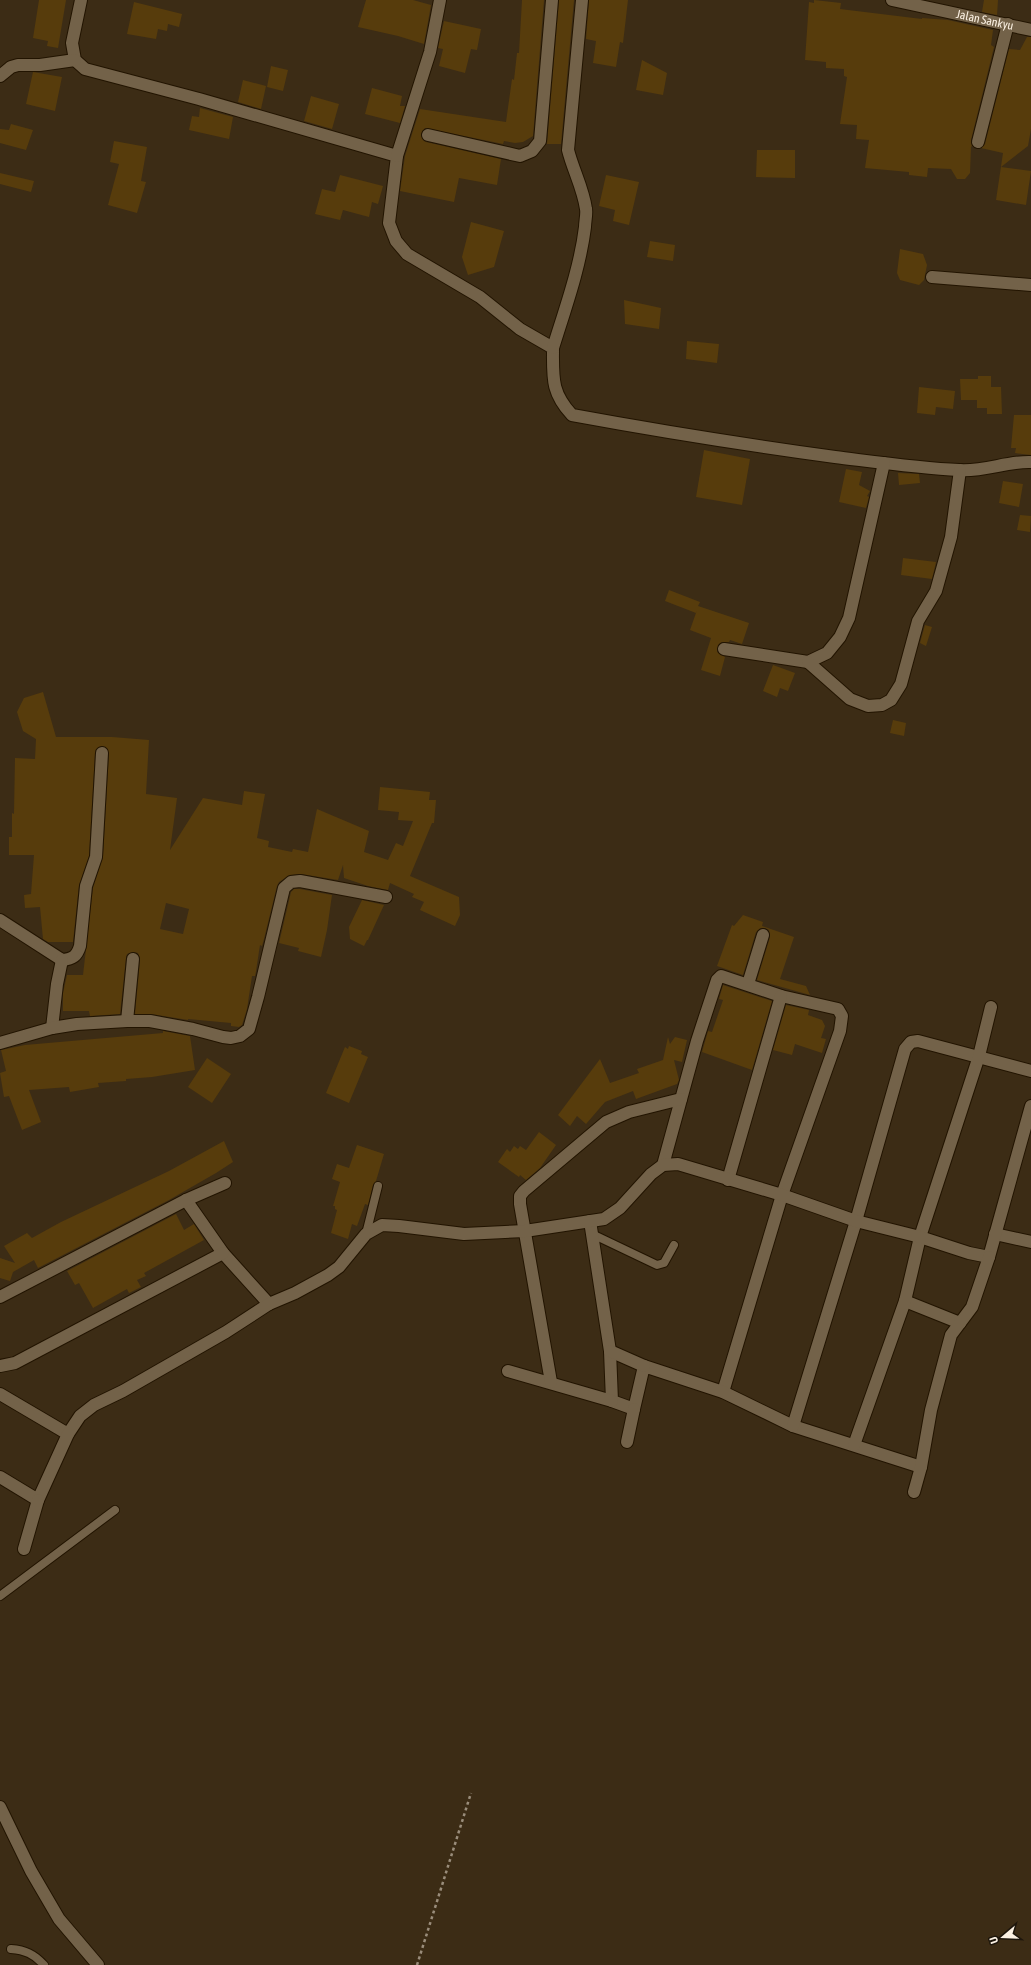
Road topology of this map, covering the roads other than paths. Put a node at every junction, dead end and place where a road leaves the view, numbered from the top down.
1 (81, 0) edge
2 (440, 0) edge
3 (552, 0) edge
4 (582, 0) edge
5 (892, 0) edge
6 (1008, 24) junction
7 (1031, 30) edge
8 (75, 60) junction
9 (0, 76) edge
10 (428, 135) dead end
11 (978, 142) dead end
12 (397, 156) junction
13 (932, 277) dead end
14 (1031, 285) edge
15 (553, 348) junction
16 (1031, 462) edge
17 (884, 463) junction
18 (960, 470) junction
19 (724, 649) dead end
20 (808, 662) junction
21 (102, 753) dead end
22 (386, 897) dead end
23 (0, 920) edge
24 (763, 935) dead end
25 (133, 959) dead end
26 (62, 960) junction
27 (748, 984) junction
28 (781, 996) junction
29 (992, 1007) dead end
30 (127, 1022) junction
31 (52, 1028) junction
32 (0, 1043) edge
33 (979, 1056) junction
34 (1031, 1071) edge
35 (681, 1100) junction
36 (1031, 1106) edge
37 (663, 1165) junction
38 (728, 1180) junction
39 (225, 1183) dead end
40 (378, 1186) dead end
41 (782, 1195) junction
42 (186, 1200) junction
43 (590, 1221) junction
44 (856, 1221) junction
45 (525, 1231) junction
46 (366, 1234) junction
47 (592, 1234) junction
48 (995, 1234) junction
49 (920, 1237) junction
50 (1031, 1242) edge
51 (674, 1244) dead end
52 (223, 1253) junction
53 (990, 1257) junction
54 (0, 1297) edge
55 (905, 1301) junction
56 (269, 1304) junction
57 (960, 1323) junction
58 (610, 1351) junction
59 (0, 1366) edge
60 (644, 1366) junction
61 (508, 1371) dead end
62 (551, 1382) junction
63 (723, 1392) junction
64 (0, 1394) edge
65 (612, 1401) junction
66 (634, 1409) junction
67 (793, 1426) junction
68 (68, 1434) junction
69 (627, 1442) dead end
70 (854, 1445) junction
71 (921, 1467) junction
72 (0, 1477) edge
73 (914, 1492) dead end
74 (38, 1500) junction
75 (115, 1510) dead end
76 (24, 1548) dead end
77 (0, 1596) edge
78 (0, 1807) edge
79 (11, 1949) dead end
80 (96, 1964) edge
81 (44, 1965) edge

1 - 8 street
2 - 12 street
3 - 10 street
4 - 15 street
5 - 6 street, Jalan Sankyu
6 - 7 street, Jalan Sankyu
6 - 11 street
8 - 9 street
8 - 12 street
12 - 15 street
13 - 14 street
15 - 17 street
16 - 18 street
17 - 18 street
17 - 20 street
18 - 20 street
19 - 20 street
21 - 26 street
22 - 30 street
23 - 26 street
24 - 27 street
25 - 30 street
26 - 31 street
27 - 28 street
27 - 35 street
28 - 38 street
28 - 41 street
29 - 33 street
30 - 31 street
31 - 32 street
33 - 34 street
33 - 44 street
33 - 49 street
35 - 37 street
35 - 45 street
36 - 48 street
37 - 38 street
37 - 43 street
38 - 41 street
39 - 42 street
40 - 46 lane
41 - 44 street
41 - 63 street
42 - 52 street
42 - 54 street
43 - 45 street
43 - 47 street
44 - 49 street
44 - 67 street
45 - 46 street
45 - 62 street
46 - 56 street
47 - 51 lane
47 - 58 street
48 - 50 street
48 - 53 street
49 - 53 street
49 - 55 street
52 - 56 street
52 - 59 street
53 - 57 street
55 - 57 street
55 - 70 street
56 - 68 street
57 - 71 street
58 - 60 street
58 - 65 street
60 - 63 street
60 - 66 street
61 - 62 street
62 - 65 street
63 - 67 street
64 - 68 street
65 - 66 street
66 - 69 street
67 - 70 street
68 - 74 street
70 - 71 street
71 - 73 street
72 - 74 street
74 - 76 street
75 - 77 lane
78 - 80 street
79 - 81 lane

